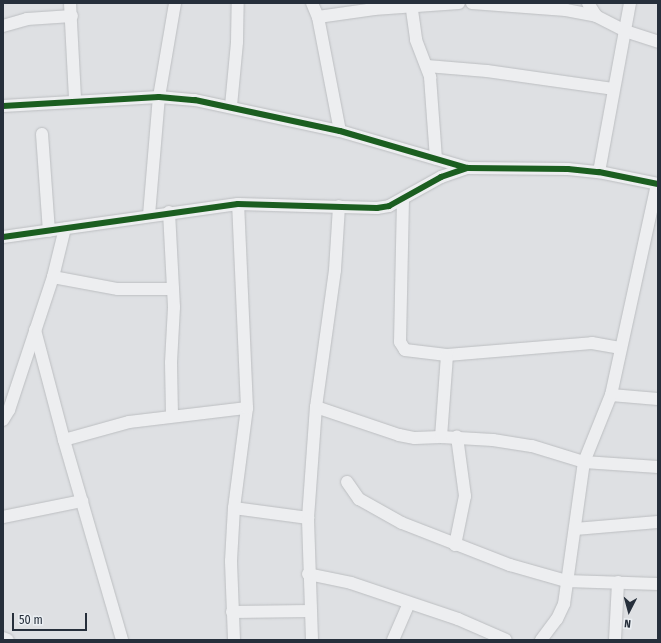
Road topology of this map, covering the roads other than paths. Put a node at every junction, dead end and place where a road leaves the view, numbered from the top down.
1 (70, 3) edge
2 (175, 3) edge
3 (238, 3) edge
4 (312, 3) edge
5 (458, 3) edge
6 (472, 3) edge
7 (588, 3) edge
8 (630, 3) edge
9 (411, 4) edge
10 (72, 16) junction
11 (596, 16) junction
12 (318, 17) junction
13 (3, 26) edge
14 (625, 31) junction
15 (658, 42) edge
16 (427, 66) junction
17 (614, 89) junction
18 (159, 97) junction
19 (75, 100) junction
20 (3, 106) edge
21 (231, 106) junction
22 (340, 131) junction
23 (42, 134) dead end
24 (436, 159) junction
25 (467, 168) junction
26 (599, 172) junction
27 (658, 184) edge
28 (403, 199) junction
29 (238, 204) junction
30 (339, 206) junction
31 (169, 212) junction
32 (149, 215) junction
33 (65, 228) junction
34 (49, 231) junction
35 (3, 237) edge
36 (53, 277) junction
37 (173, 290) junction
38 (35, 330) junction
39 (620, 348) junction
40 (447, 355) junction
41 (611, 395) junction
42 (658, 400) edge
43 (316, 407) junction
44 (247, 408) junction
45 (172, 416) junction
46 (3, 420) edge
47 (441, 437) junction
48 (457, 437) junction
49 (64, 440) junction
50 (584, 462) junction
51 (658, 467) edge
52 (346, 482) dead end
53 (82, 502) junction
54 (234, 508) junction
55 (3, 517) edge
56 (308, 518) junction
57 (658, 522) edge
58 (575, 529) junction
59 (455, 544) junction
60 (308, 574) junction
61 (566, 581) junction
62 (618, 582) junction
63 (658, 584) edge
64 (409, 603) junction
65 (311, 611) junction
66 (232, 612) junction
67 (3, 638) edge
68 (8, 640) edge
69 (122, 640) edge
70 (234, 640) edge
71 (312, 640) edge
72 (393, 640) edge
73 (506, 640) edge
74 (541, 640) edge
75 (615, 640) edge

1 - 10 street
2 - 18 street
3 - 21 street
4 - 12 street
5 - 9 street
6 - 11 street
7 - 11 street
8 - 14 street
9 - 12 street
9 - 16 street
10 - 13 street
10 - 19 street
11 - 14 street
12 - 22 street
14 - 15 street
14 - 17 street
16 - 17 street
16 - 24 street
17 - 26 street
18 - 19 street
18 - 21 street
18 - 32 street
19 - 20 street
21 - 22 street
22 - 24 street
23 - 34 street
24 - 25 street
25 - 26 street
25 - 28 street
26 - 27 street
27 - 39 street
28 - 30 street
28 - 40 street
29 - 30 street
29 - 31 street
29 - 44 street
30 - 43 street
31 - 32 street
31 - 37 street
32 - 33 street
33 - 34 street
33 - 36 street
34 - 35 street
36 - 37 street
36 - 38 street
37 - 45 street
38 - 46 street
38 - 49 street
39 - 40 street
39 - 41 street
40 - 47 street
41 - 42 street
41 - 50 street
43 - 47 street
43 - 56 street
44 - 45 street
44 - 54 street
45 - 49 street
47 - 48 street
48 - 50 street
48 - 59 street
49 - 53 street
50 - 51 street
50 - 58 street
52 - 59 street
53 - 55 street
53 - 69 street
54 - 56 street
54 - 66 street
56 - 60 street
57 - 58 street
58 - 61 street
59 - 61 street
60 - 64 street
60 - 65 street
61 - 62 street
61 - 74 street
62 - 63 street
62 - 75 street
64 - 72 street
64 - 73 street
65 - 66 street
65 - 71 street
66 - 70 street
67 - 68 street

